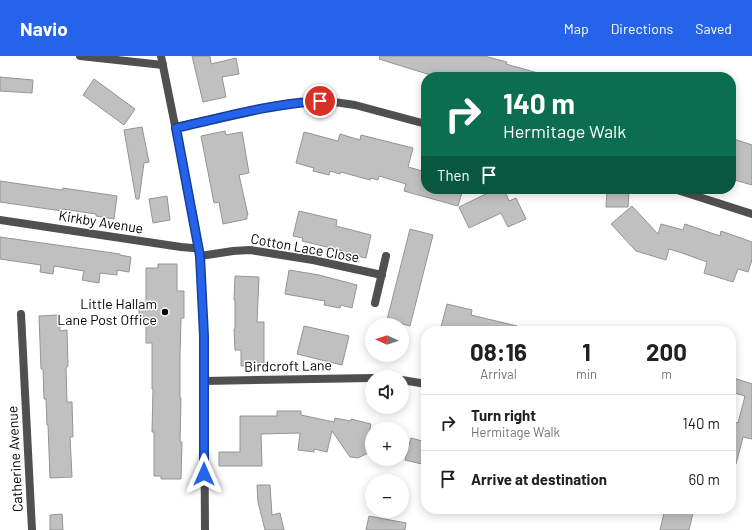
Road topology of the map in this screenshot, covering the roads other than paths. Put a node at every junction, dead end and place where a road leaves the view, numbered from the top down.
1 (80, 56) edge
2 (162, 56) edge
3 (163, 65) junction
4 (421, 123) edge
5 (176, 128) junction
6 (690, 194) edge
7 (752, 214) edge
8 (0, 220) edge
9 (200, 252) junction
10 (386, 256) dead end
11 (382, 275) junction
12 (375, 303) dead end
13 (21, 314) dead end
14 (365, 378) edge
15 (204, 381) junction
16 (409, 381) edge
17 (421, 383) edge
18 (32, 530) edge
19 (205, 530) edge

1 - 3 street
2 - 3 street
3 - 5 street
4 - 5 street
5 - 9 street
6 - 7 street
8 - 9 street, Kirkby Avenue
9 - 11 street, Cotton Lace Close
9 - 15 street
10 - 11 street
11 - 12 street
13 - 18 street, Catherine Avenue
14 - 15 street, Birdcroft Lane
15 - 19 street
16 - 17 street

